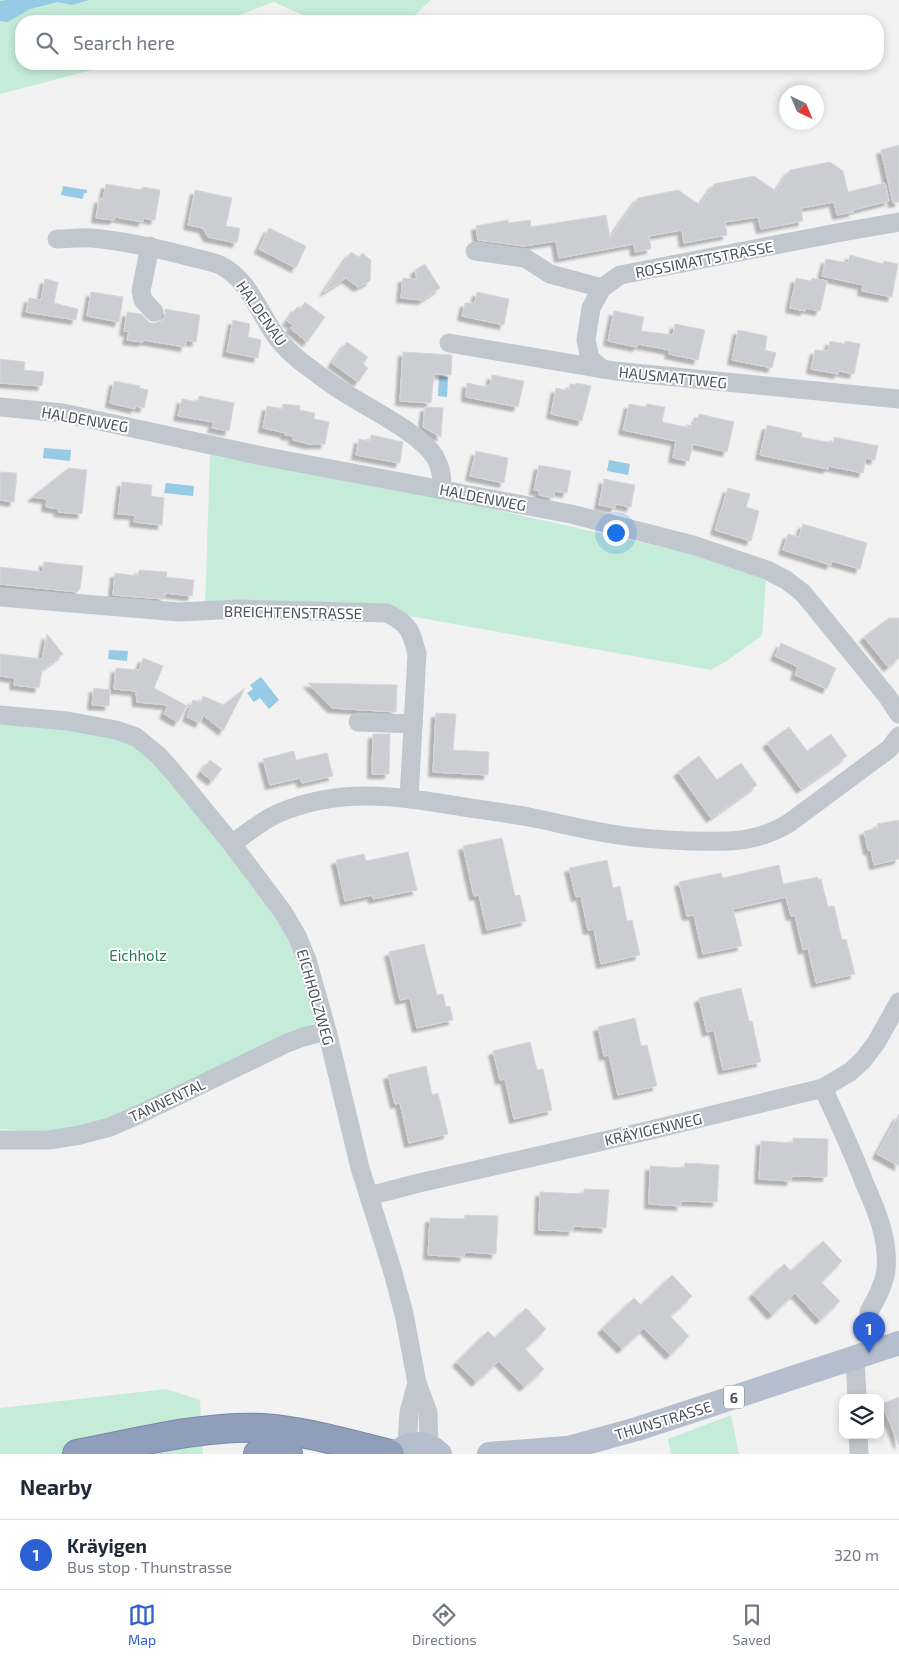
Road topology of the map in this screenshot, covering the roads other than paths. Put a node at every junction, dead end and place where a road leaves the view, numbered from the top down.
1 (899, 222) edge
2 (57, 239) dead end
3 (150, 246) junction
4 (475, 251) dead end
5 (602, 288) junction
6 (154, 312) dead end
7 (449, 343) dead end
8 (602, 369) junction
9 (899, 399) edge
10 (0, 407) edge
11 (441, 489) junction
12 (0, 597) edge
13 (899, 714) edge
14 (0, 715) edge
15 (358, 722) dead end
16 (413, 724) junction
17 (899, 736) edge
18 (409, 798) junction
19 (232, 844) junction
20 (899, 1002) edge
21 (327, 1031) junction
22 (823, 1088) junction
23 (0, 1140) edge
24 (369, 1196) junction
25 (869, 1312) dead end
26 (899, 1343) edge
27 (855, 1357) junction
28 (857, 1394) edge
29 (858, 1439) edge
30 (421, 1451) edge
31 (559, 1451) edge
32 (77, 1454) edge
33 (258, 1454) edge
34 (288, 1454) edge
35 (490, 1454) edge
36 (859, 1454) edge

1 - 5 street, ROSSIMATTSTRASSE
2 - 3 street, HALDENAU
3 - 6 street
3 - 11 street, HALDENAU
4 - 5 street
5 - 8 street, ROSSIMATTSTRASSE
7 - 8 street, HAUSMATTWEG
8 - 9 street, HAUSMATTWEG
10 - 11 street, HALDENWEG
11 - 13 street, HALDENWEG
12 - 16 street, BREICHTENSTRASSE
14 - 19 street, EICHHOLZWEG
15 - 16 street
16 - 18 street, BREICHTENSTRASSE
17 - 18 street
18 - 19 street
19 - 21 street, EICHHOLZWEG
20 - 22 street, KRÄYIGENWEG
21 - 23 street, TANNENTAL
21 - 24 street, EICHHOLZWEG
22 - 24 street, KRÄYIGENWEG
22 - 25 street
24 - 30 street, EICHHOLZWEG
26 - 27 main road, THUNSTRASSE / 6
27 - 28 street
27 - 31 main road, THUNSTRASSE / 6
29 - 36 street
30 - 32 highway
31 - 35 main road, THUNSTRASSE / 6
33 - 34 highway

